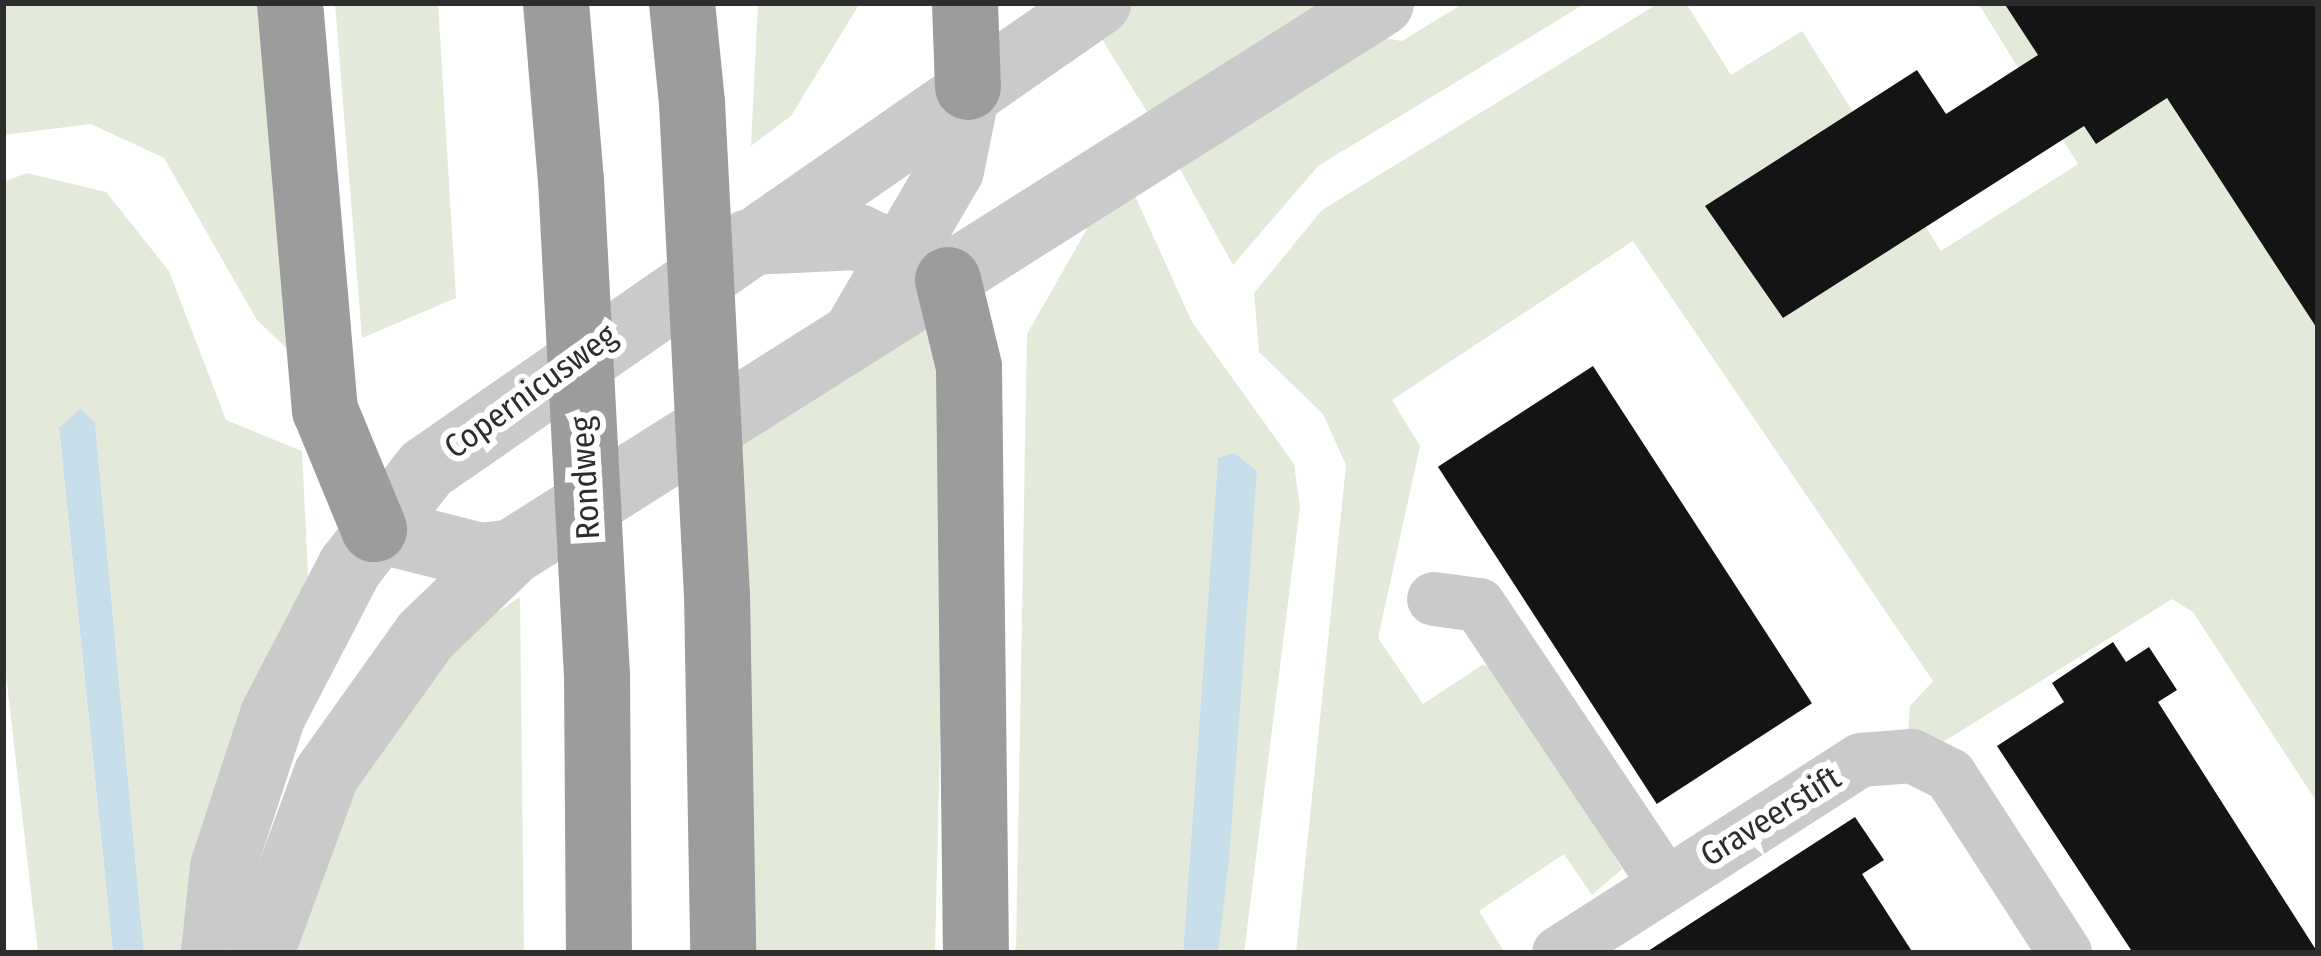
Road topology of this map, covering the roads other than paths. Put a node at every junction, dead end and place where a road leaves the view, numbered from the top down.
1 (290, 3) edge
2 (556, 3) edge
3 (682, 3) edge
4 (965, 3) edge
5 (1098, 3) edge
6 (1381, 3) edge
7 (968, 87) junction
8 (746, 243) junction
9 (924, 267) junction
10 (374, 530) junction
11 (512, 553) junction
12 (1434, 599) dead end
13 (1666, 884) junction
14 (214, 953) edge
15 (261, 953) edge
16 (599, 953) edge
17 (723, 953) edge
18 (976, 953) edge
19 (1559, 953) edge
20 (2065, 953) edge

1 - 10 highway
2 - 16 highway, Rondweg, bridge
3 - 17 highway, bridge
4 - 7 highway
5 - 7 street, Copernicusweg
6 - 9 street
7 - 8 street, Copernicusweg
7 - 9 street
8 - 9 street, Copernicusweg
8 - 10 street, Copernicusweg
9 - 11 street
9 - 18 highway
10 - 11 street
10 - 14 street, Copernicusweg
11 - 15 street
12 - 13 street, Graveerstift
13 - 19 street, Graveerstift
13 - 20 street, Graveerstift

